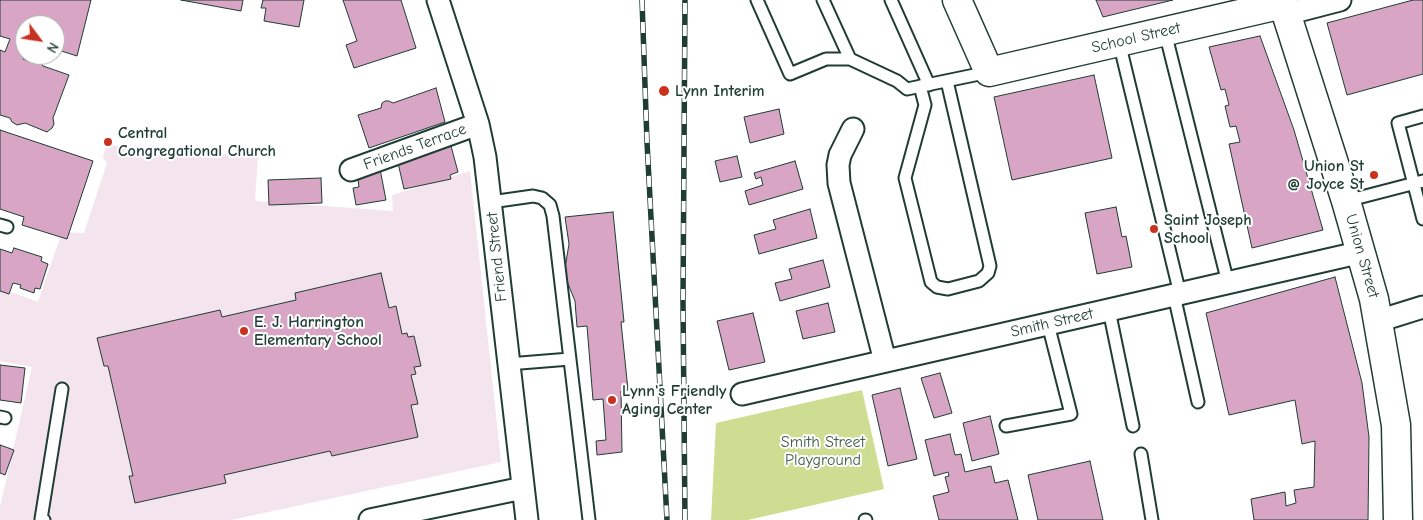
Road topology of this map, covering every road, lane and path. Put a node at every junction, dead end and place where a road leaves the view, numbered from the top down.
1 (438, 0) edge
2 (757, 0) edge
3 (823, 0) edge
4 (891, 0) edge
5 (957, 0) edge
6 (1340, 0) edge
7 (1284, 6) edge
8 (1165, 32) junction
9 (1119, 42) junction
10 (850, 60) junction
11 (989, 72) junction
12 (947, 81) junction
13 (924, 86) junction
14 (1423, 116) edge
15 (478, 124) junction
16 (853, 129) dead end
17 (351, 170) dead end
18 (1418, 182) edge
19 (1346, 201) junction
20 (491, 202) junction
21 (1423, 219) edge
22 (1362, 252) junction
23 (1228, 283) junction
24 (1177, 294) junction
25 (1423, 308) edge
26 (1109, 310) junction
27 (1378, 321) junction
28 (1048, 324) junction
29 (570, 359) junction
30 (884, 361) junction
31 (508, 364) junction
32 (62, 389) dead end
33 (742, 394) dead end
34 (1198, 402) dead end
35 (1006, 426) dead end
36 (1133, 426) dead end
37 (1141, 454) dead end
38 (523, 488) junction
39 (44, 520) edge
40 (370, 520) edge
41 (526, 520) edge
42 (589, 520) edge
43 (1152, 520) edge
44 (1398, 520) edge

1 - 15 street, Friend Street
2 - 10 lane
3 - 10 lane
4 - 13 lane
5 - 11 main road
6 - 7 street
7 - 8 main road, School Street
7 - 19 main road, Union Street
8 - 9 main road, School Street
8 - 23 lane
9 - 11 main road, School Street
9 - 24 lane
10 - 13 lane
11 - 12 lane
12 - 13 lane
12 - 13 lane
14 - 18 lane
15 - 17 street, Friends Terrace
15 - 20 street, Friend Street
16 - 30 street
18 - 19 lane
18 - 21 lane
19 - 22 main road, Union Street
20 - 29 lane
20 - 31 street, Friend Street
22 - 23 street, Smith Street
22 - 27 main road, Union Street
23 - 24 street, Smith Street
24 - 26 street, Smith Street
24 - 34 lane
25 - 27 street
26 - 28 street, Smith Street
26 - 36 lane
27 - 44 main road, Union Street
28 - 30 street, Smith Street
28 - 35 lane
29 - 31 lane
29 - 42 lane
30 - 33 street, Smith Street
31 - 38 street, Friend Street
32 - 39 lane
37 - 43 lane
38 - 40 street
38 - 41 street, Friend Street

